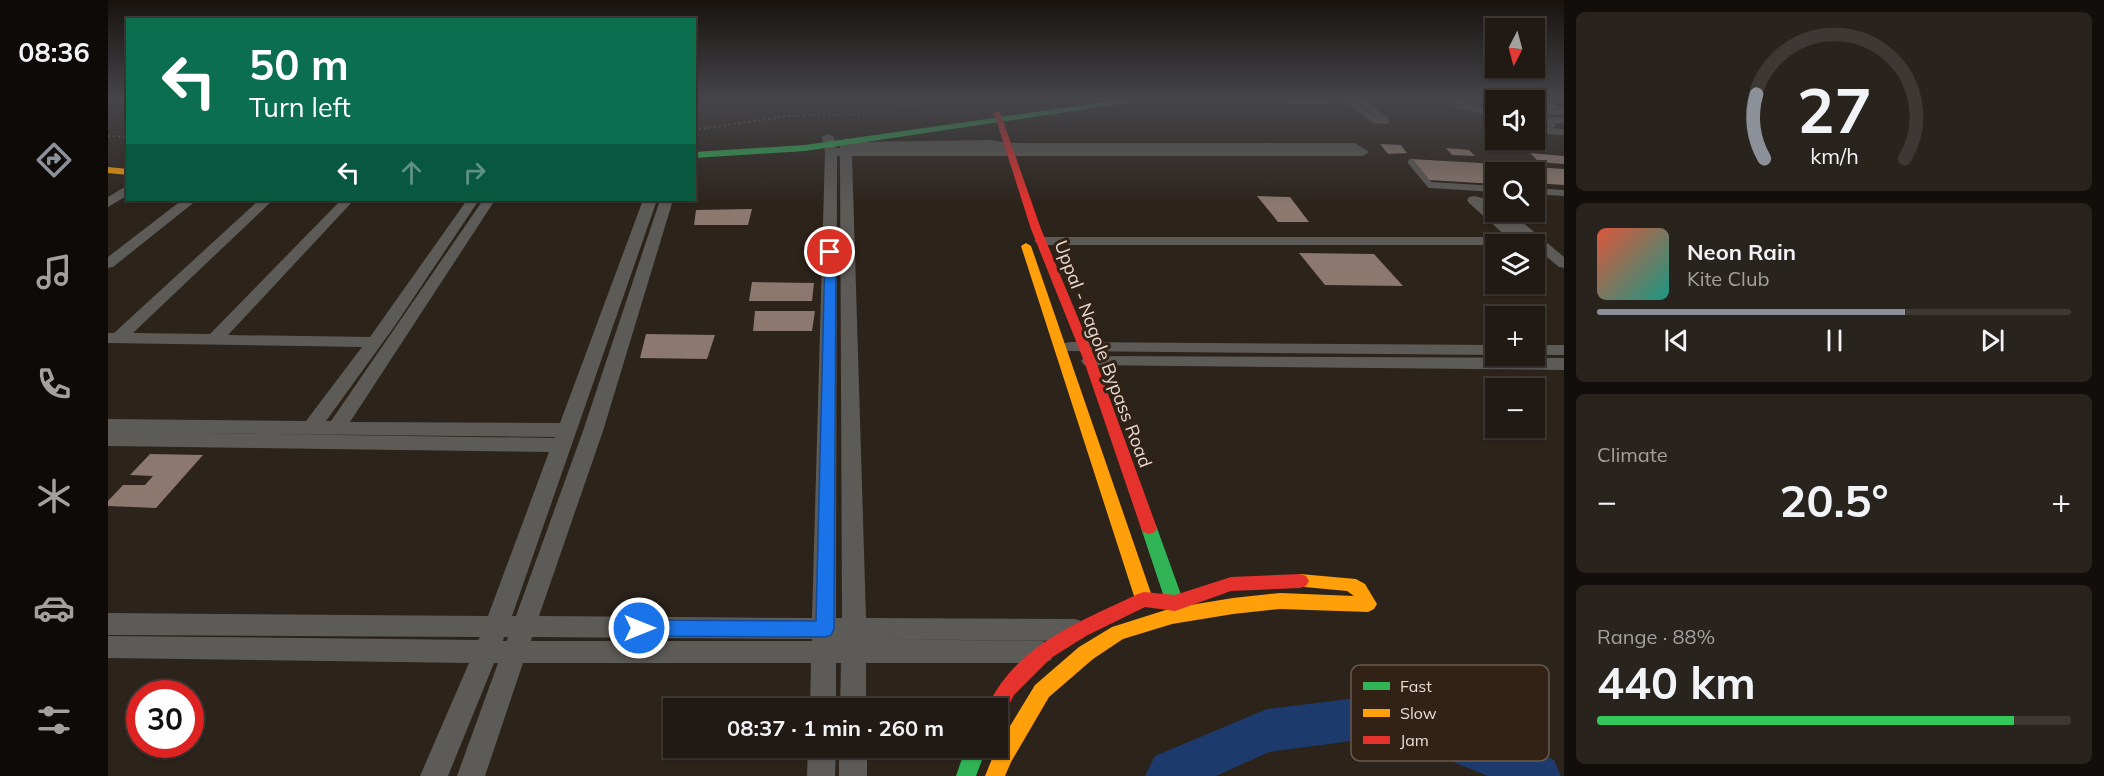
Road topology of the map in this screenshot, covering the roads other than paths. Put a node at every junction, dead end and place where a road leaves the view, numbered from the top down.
1 (908, 134) edge
2 (992, 134) edge
3 (1000, 134) edge
4 (696, 148) edge
5 (1009, 149) junction
6 (838, 150) junction
7 (994, 152) junction
8 (696, 155) edge
9 (1411, 162) dead end
10 (108, 170) edge
11 (126, 172) edge
12 (108, 183) edge
13 (126, 184) edge
14 (1485, 188) edge
15 (126, 190) edge
16 (1545, 192) edge
17 (1564, 193) edge
18 (189, 201) edge
19 (265, 201) edge
20 (347, 201) edge
21 (361, 201) edge
22 (472, 201) edge
23 (488, 201) edge
24 (650, 201) edge
25 (667, 201) edge
26 (1485, 201) edge
27 (108, 202) edge
28 (1485, 212) edge
29 (1497, 222) edge
30 (1513, 222) edge
31 (1512, 234) edge
32 (1038, 235) junction
33 (1023, 238) dead end
34 (1485, 239) edge
35 (1545, 262) edge
36 (108, 264) edge
37 (1564, 264) edge
38 (1564, 277) edge
39 (225, 338) junction
40 (111, 341) edge
41 (371, 346) junction
42 (1060, 347) junction
43 (1485, 350) edge
44 (1545, 350) edge
45 (1564, 350) edge
46 (1087, 354) junction
47 (1564, 364) edge
48 (108, 426) edge
49 (337, 427) junction
50 (311, 428) junction
51 (564, 438) junction
52 (108, 439) edge
53 (1144, 599) junction
54 (1175, 603) junction
55 (108, 624) edge
56 (496, 627) junction
57 (524, 628) junction
58 (825, 641) junction
59 (854, 641) junction
60 (1083, 641) junction
61 (108, 647) edge
62 (485, 651) junction
63 (515, 652) junction
64 (1044, 652) junction
65 (823, 698) edge
66 (853, 698) edge
67 (1002, 698) edge
68 (822, 758) edge
69 (853, 758) edge
70 (972, 758) edge
71 (434, 776) edge
72 (471, 776) edge
73 (821, 776) edge
74 (853, 776) edge
75 (966, 776) edge
76 (995, 776) edge

1 - 6 street
2 - 7 street
3 - 5 street, Uppal - Nagole Bypass Road
4 - 6 street
5 - 5 street
5 - 7 street
5 - 32 street, Uppal - Nagole Bypass Road
6 - 7 street
6 - 8 street
6 - 58 street
6 - 59 street
9 - 14 lane
10 - 11 street
12 - 13 street
15 - 27 street
16 - 17 lane
18 - 36 street
19 - 40 street
20 - 39 street
21 - 39 street
22 - 41 street
23 - 49 street
24 - 51 street
25 - 57 street
26 - 28 street
29 - 31 street
30 - 37 street
32 - 34 street
32 - 46 street, Uppal - Nagole Bypass Road
33 - 42 street, Uppal - Nagole Bypass Road
35 - 38 street
39 - 40 street
39 - 41 street
40 - 41 street
41 - 50 street
42 - 46 street
42 - 53 street, Uppal - Nagole Bypass Road
43 - 46 street
44 - 45 street
46 - 47 street
46 - 54 street, Uppal - Nagole Bypass Road
48 - 50 street
49 - 50 street
49 - 51 street
51 - 52 street
51 - 56 street
53 - 54 street
53 - 60 street
54 - 60 street
55 - 56 street
56 - 57 street
56 - 62 street
57 - 58 street
57 - 63 street
58 - 59 street
58 - 63 street
58 - 65 street
59 - 60 street
59 - 64 street
59 - 66 street
60 - 64 street
60 - 76 street
61 - 62 street
62 - 63 street
62 - 71 street
63 - 72 street
64 - 67 street
68 - 73 street
69 - 74 street
70 - 75 street

